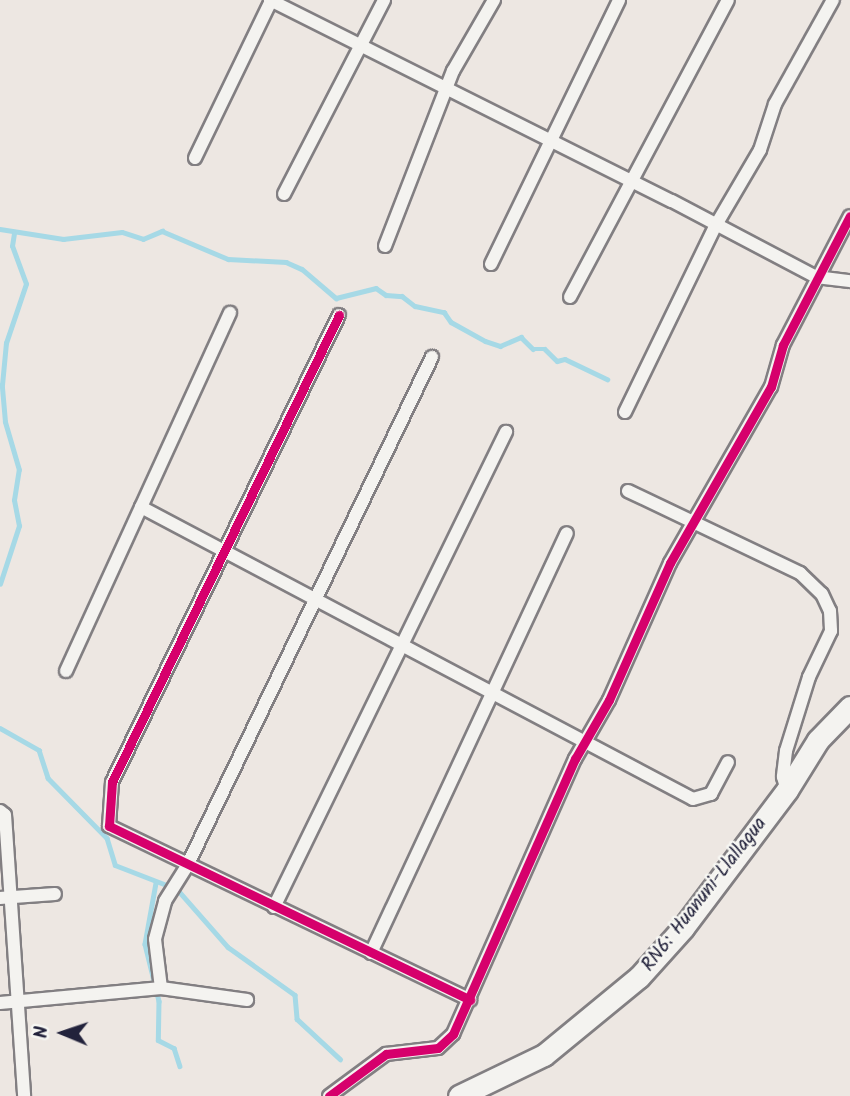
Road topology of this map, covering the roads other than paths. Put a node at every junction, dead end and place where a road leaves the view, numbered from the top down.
1 (271, 0) edge
2 (384, 0) edge
3 (494, 0) edge
4 (619, 0) edge
5 (728, 0) edge
6 (833, 0) edge
7 (361, 45) junction
8 (447, 88) junction
9 (550, 140) junction
10 (195, 158) dead end
11 (632, 180) junction
12 (284, 194) dead end
13 (850, 216) edge
14 (716, 225) junction
15 (385, 246) dead end
16 (491, 264) dead end
17 (816, 278) junction
18 (850, 281) edge
19 (570, 297) dead end
20 (230, 313) dead end
21 (339, 315) dead end
22 (432, 357) dead end
23 (625, 412) dead end
24 (506, 432) dead end
25 (628, 491) dead end
26 (141, 507) junction
27 (694, 523) junction
28 (567, 533) dead end
29 (224, 552) junction
30 (315, 600) junction
31 (403, 646) junction
32 (66, 671) dead end
33 (491, 692) junction
34 (850, 707) edge
35 (585, 742) junction
36 (728, 762) dead end
37 (787, 790) junction
38 (0, 811) edge
39 (187, 866) junction
40 (55, 894) dead end
41 (5, 898) edge
42 (274, 907) junction
43 (371, 953) junction
44 (161, 988) junction
45 (247, 1000) dead end
46 (470, 1000) junction
47 (16, 1001) junction
48 (0, 1003) edge
49 (24, 1096) edge
50 (329, 1096) edge
51 (459, 1096) edge

1 - 7 street
1 - 10 street
2 - 7 street
3 - 8 street
4 - 9 street
5 - 11 street
6 - 14 street
7 - 8 street
7 - 12 street
8 - 9 street
8 - 15 street
9 - 11 street
9 - 16 street
11 - 14 street
11 - 19 street
13 - 17 street
14 - 17 street
14 - 23 street
17 - 18 street
17 - 27 street
20 - 26 street
21 - 29 street
22 - 30 street
24 - 31 street
25 - 27 street
26 - 29 street
26 - 32 street
27 - 35 street
27 - 37 street
28 - 33 street
29 - 30 street
29 - 39 street
30 - 31 street
30 - 39 street
31 - 33 street
31 - 42 street
33 - 35 street
33 - 43 street
34 - 37 highway, RN6: Huanuni-Llallagua
35 - 36 street
35 - 46 street
37 - 51 highway, RN6: Huanuni-Llallagua
38 - 41 street
39 - 42 street
39 - 44 street
40 - 41 street
41 - 47 street
42 - 43 street
43 - 46 street
44 - 45 street
44 - 47 street
46 - 50 street
47 - 48 street
47 - 49 street

